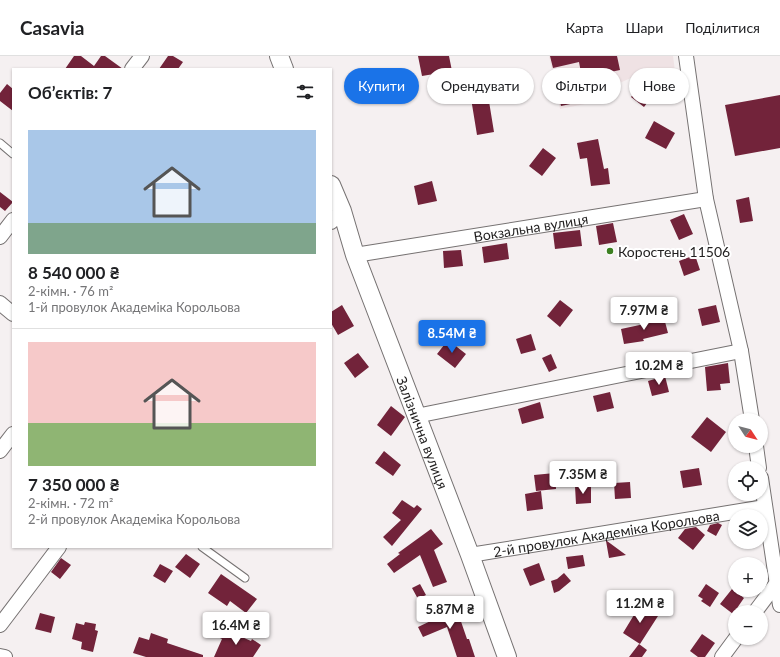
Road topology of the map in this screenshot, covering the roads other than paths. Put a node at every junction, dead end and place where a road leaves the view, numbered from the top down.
1 (142, 56) edge
2 (279, 56) edge
3 (686, 56) edge
4 (133, 68) edge
5 (284, 68) edge
6 (0, 143) edge
7 (12, 153) edge
8 (332, 190) edge
9 (706, 199) junction
10 (336, 216) edge
11 (12, 221) edge
12 (0, 237) edge
13 (355, 255) junction
14 (0, 303) edge
15 (12, 313) edge
16 (741, 351) junction
17 (751, 413) edge
18 (416, 416) junction
19 (12, 435) edge
20 (0, 451) edge
21 (765, 501) edge
22 (766, 507) junction
23 (58, 548) edge
24 (203, 548) edge
25 (470, 555) junction
26 (245, 578) dead end
27 (776, 584) junction
28 (760, 605) edge
29 (780, 606) edge
30 (0, 626) edge
31 (731, 645) edge
32 (0, 656) edge
33 (5, 657) edge
34 (507, 657) edge
35 (722, 657) edge

1 - 4 street
2 - 5 street
3 - 9 street
6 - 7 lane
8 - 10 street, Залізнична вулиця
9 - 13 street, Вокзальна вулиця
9 - 16 street
10 - 13 street, Залізнична вулиця
11 - 12 street
13 - 18 street, Залізнична вулиця
14 - 15 street
16 - 17 street
16 - 18 street
18 - 25 street, Залізнична вулиця
19 - 20 street
21 - 22 street
22 - 25 street, 2-й провулок Академіка Корольова
22 - 27 street
23 - 30 street
24 - 26 lane
25 - 34 street, Залізнична вулиця
27 - 28 street
27 - 29 street
31 - 35 street
32 - 33 street

